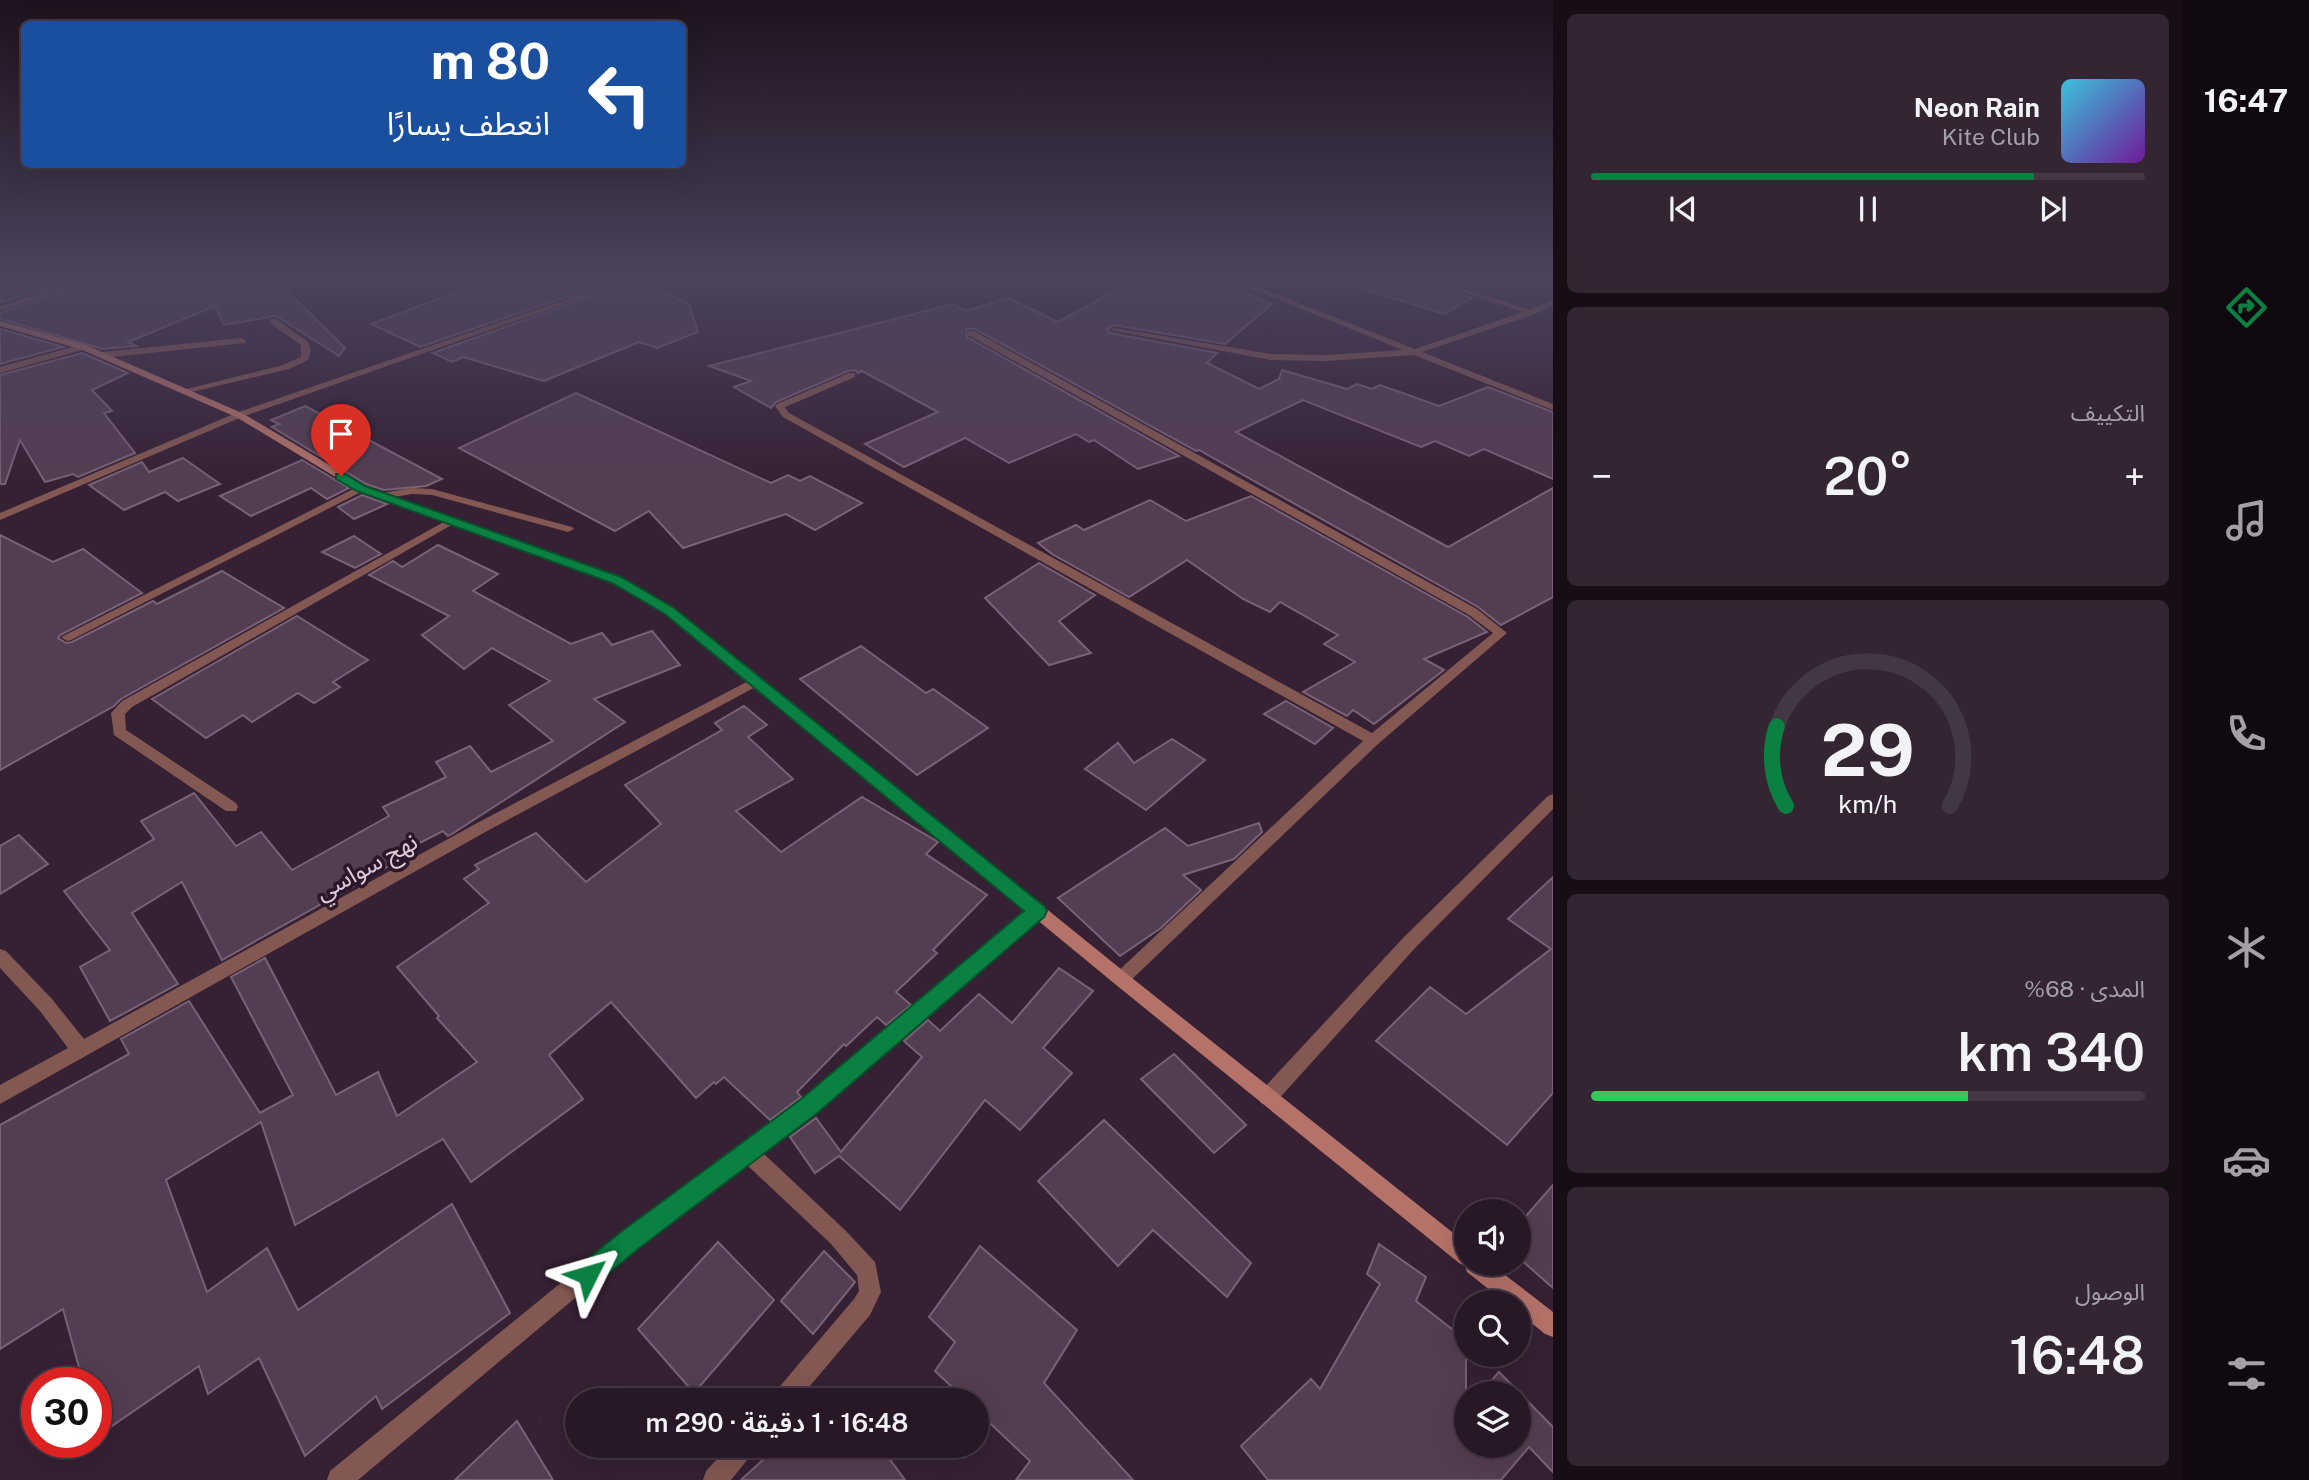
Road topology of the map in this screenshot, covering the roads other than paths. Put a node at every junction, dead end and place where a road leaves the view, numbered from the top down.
1 (76, 349) edge
2 (88, 349) edge
3 (161, 349) edge
4 (307, 349) edge
5 (429, 349) edge
6 (1002, 349) edge
7 (1225, 349) edge
8 (1407, 349) edge
9 (1423, 349) edge
10 (1414, 352) junction
11 (102, 355) junction
12 (0, 370) edge
13 (852, 375) dead end
14 (186, 392) junction
15 (1553, 395) edge
16 (1539, 401) junction
17 (1553, 407) edge
18 (239, 415) junction
19 (361, 488) junction
20 (382, 496) junction
21 (0, 517) edge
22 (451, 521) junction
23 (568, 530) dead end
24 (67, 637) dead end
25 (756, 681) junction
26 (1373, 740) junction
27 (1553, 800) edge
28 (231, 807) dead end
29 (1038, 911) junction
30 (0, 956) edge
31 (1121, 979) junction
32 (81, 1050) junction
33 (0, 1095) edge
34 (1268, 1097) junction
35 (748, 1153) junction
36 (1454, 1246) edge
37 (1490, 1276) edge
38 (1553, 1326) edge
39 (793, 1388) edge
40 (734, 1458) edge
41 (340, 1480) edge
42 (715, 1480) edge

1 - 12 street
2 - 11 street
3 - 11 street
4 - 14 street
5 - 18 street
6 - 26 street
7 - 10 street
8 - 10 street
9 - 10 street
10 - 16 street
11 - 14 street
13 - 26 street
14 - 18 street
15 - 16 street
16 - 17 street
18 - 19 street
18 - 21 street
19 - 20 street
19 - 24 street
20 - 22 street
20 - 23 street
22 - 25 street
22 - 28 street
25 - 29 street
25 - 32 street, نهج سواسي
26 - 31 street
27 - 34 street
29 - 31 street
29 - 35 street
30 - 32 street
31 - 34 street
32 - 33 street, نهج سواسي
34 - 36 street
35 - 39 street
35 - 41 street
37 - 38 street
40 - 42 street

